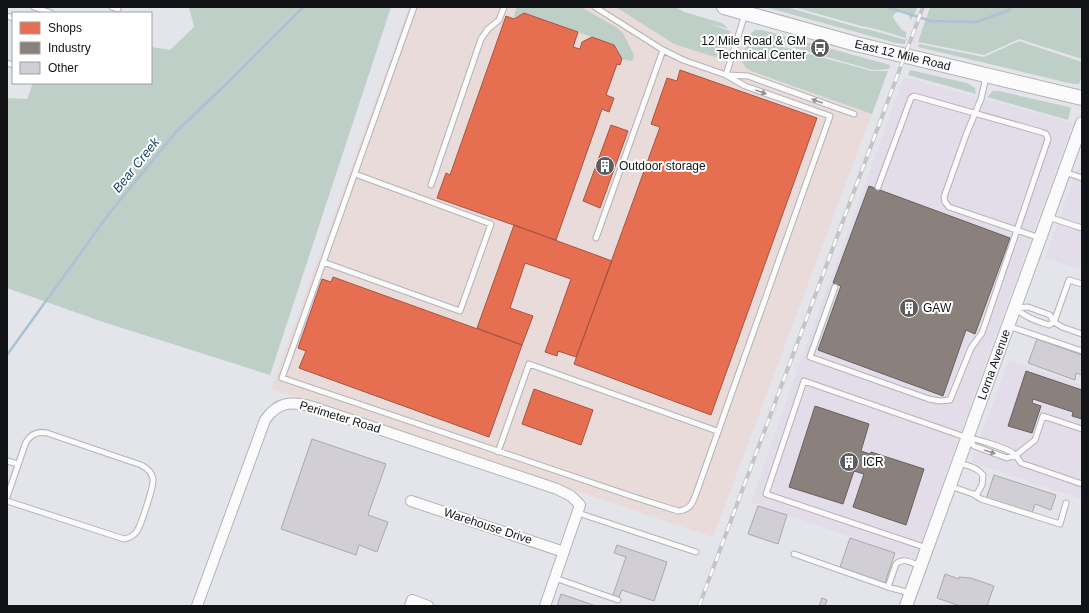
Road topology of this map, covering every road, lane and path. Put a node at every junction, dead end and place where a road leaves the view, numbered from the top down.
1 (34, 7) edge
2 (112, 7) edge
3 (414, 7) edge
4 (504, 7) edge
5 (595, 7) edge
6 (724, 7) edge
7 (118, 10) edge
8 (48, 12) edge
9 (745, 14) junction
10 (906, 39) dead end
11 (915, 42) dead end
12 (663, 50) junction
13 (726, 75) junction
14 (987, 76) junction
15 (1082, 98) edge
16 (975, 113) junction
17 (854, 114) dead end
18 (1082, 122) edge
19 (1064, 171) junction
20 (355, 174) junction
21 (1082, 178) edge
22 (431, 185) dead end
23 (878, 187) dead end
24 (1048, 217) junction
25 (1082, 228) edge
26 (1017, 230) junction
27 (596, 238) dead end
28 (1040, 238) junction
29 (323, 262) junction
30 (1082, 284) edge
31 (834, 287) dead end
32 (1015, 308) junction
33 (1054, 322) junction
34 (1008, 326) junction
35 (1082, 334) edge
36 (1082, 351) edge
37 (1082, 429) edge
38 (718, 431) junction
39 (968, 438) junction
40 (498, 452) junction
41 (1016, 455) junction
42 (7, 461) edge
43 (958, 463) junction
44 (18, 464) junction
45 (1082, 484) edge
46 (950, 486) junction
47 (973, 494) junction
48 (7, 497) edge
49 (7, 500) edge
50 (411, 501) dead end
51 (1066, 503) dead end
52 (579, 509) junction
53 (928, 548) junction
54 (564, 552) junction
55 (696, 552) dead end
56 (794, 554) dead end
57 (921, 566) junction
58 (555, 578) junction
59 (888, 587) junction
60 (911, 593) junction
61 (618, 600) dead end
62 (197, 606) edge
63 (410, 606) edge
64 (428, 606) edge
65 (545, 606) edge
66 (906, 606) edge

1 - 8 lane
2 - 7 lane
3 - 20 lane
4 - 22 lane
5 - 12 lane
6 - 9 main road, East 12 Mile Road
9 - 13 lane
9 - 14 main road, East 12 Mile Road
10 - 11 path
12 - 13 lane
12 - 27 lane
17 -> 13 lane
13 -> 38 lane
14 - 15 main road, East 12 Mile Road
14 - 16 lane
16 - 23 lane
16 - 26 lane
16 - 26 lane
18 - 19 street, Lorna Avenue
19 - 21 lane
19 - 24 street, Lorna Avenue
20 - 29 lane
20 - 29 lane
24 - 25 lane
24 - 28 street, Lorna Avenue
26 - 28 lane
26 - 31 lane
28 - 32 street, Lorna Avenue
29 - 40 lane
30 - 33 lane
32 - 33 lane
32 - 33 lane
32 - 34 street, Lorna Avenue
33 - 35 lane
34 - 36 lane
34 - 39 street, Lorna Avenue
37 - 41 lane
38 - 40 lane
38 - 40 lane
39 - 41 lane
39 - 43 street, Lorna Avenue
39 - 53 lane
41 - 45 lane
42 - 44 lane
43 - 46 street, Lorna Avenue
43 - 47 lane
44 - 48 lane
44 - 49 lane
46 - 47 lane
46 - 53 street, Lorna Avenue
47 - 51 lane
50 - 54 street, Warehouse Drive
52 - 54 street
52 - 55 lane
52 - 62 street, Perimeter Road
53 - 57 street, Lorna Avenue
54 - 58 street
56 - 59 lane
57 - 59 lane
57 - 60 street, Lorna Avenue
58 - 61 lane
58 - 65 street
59 - 60 lane
60 - 66 street, Lorna Avenue
63 - 64 street

